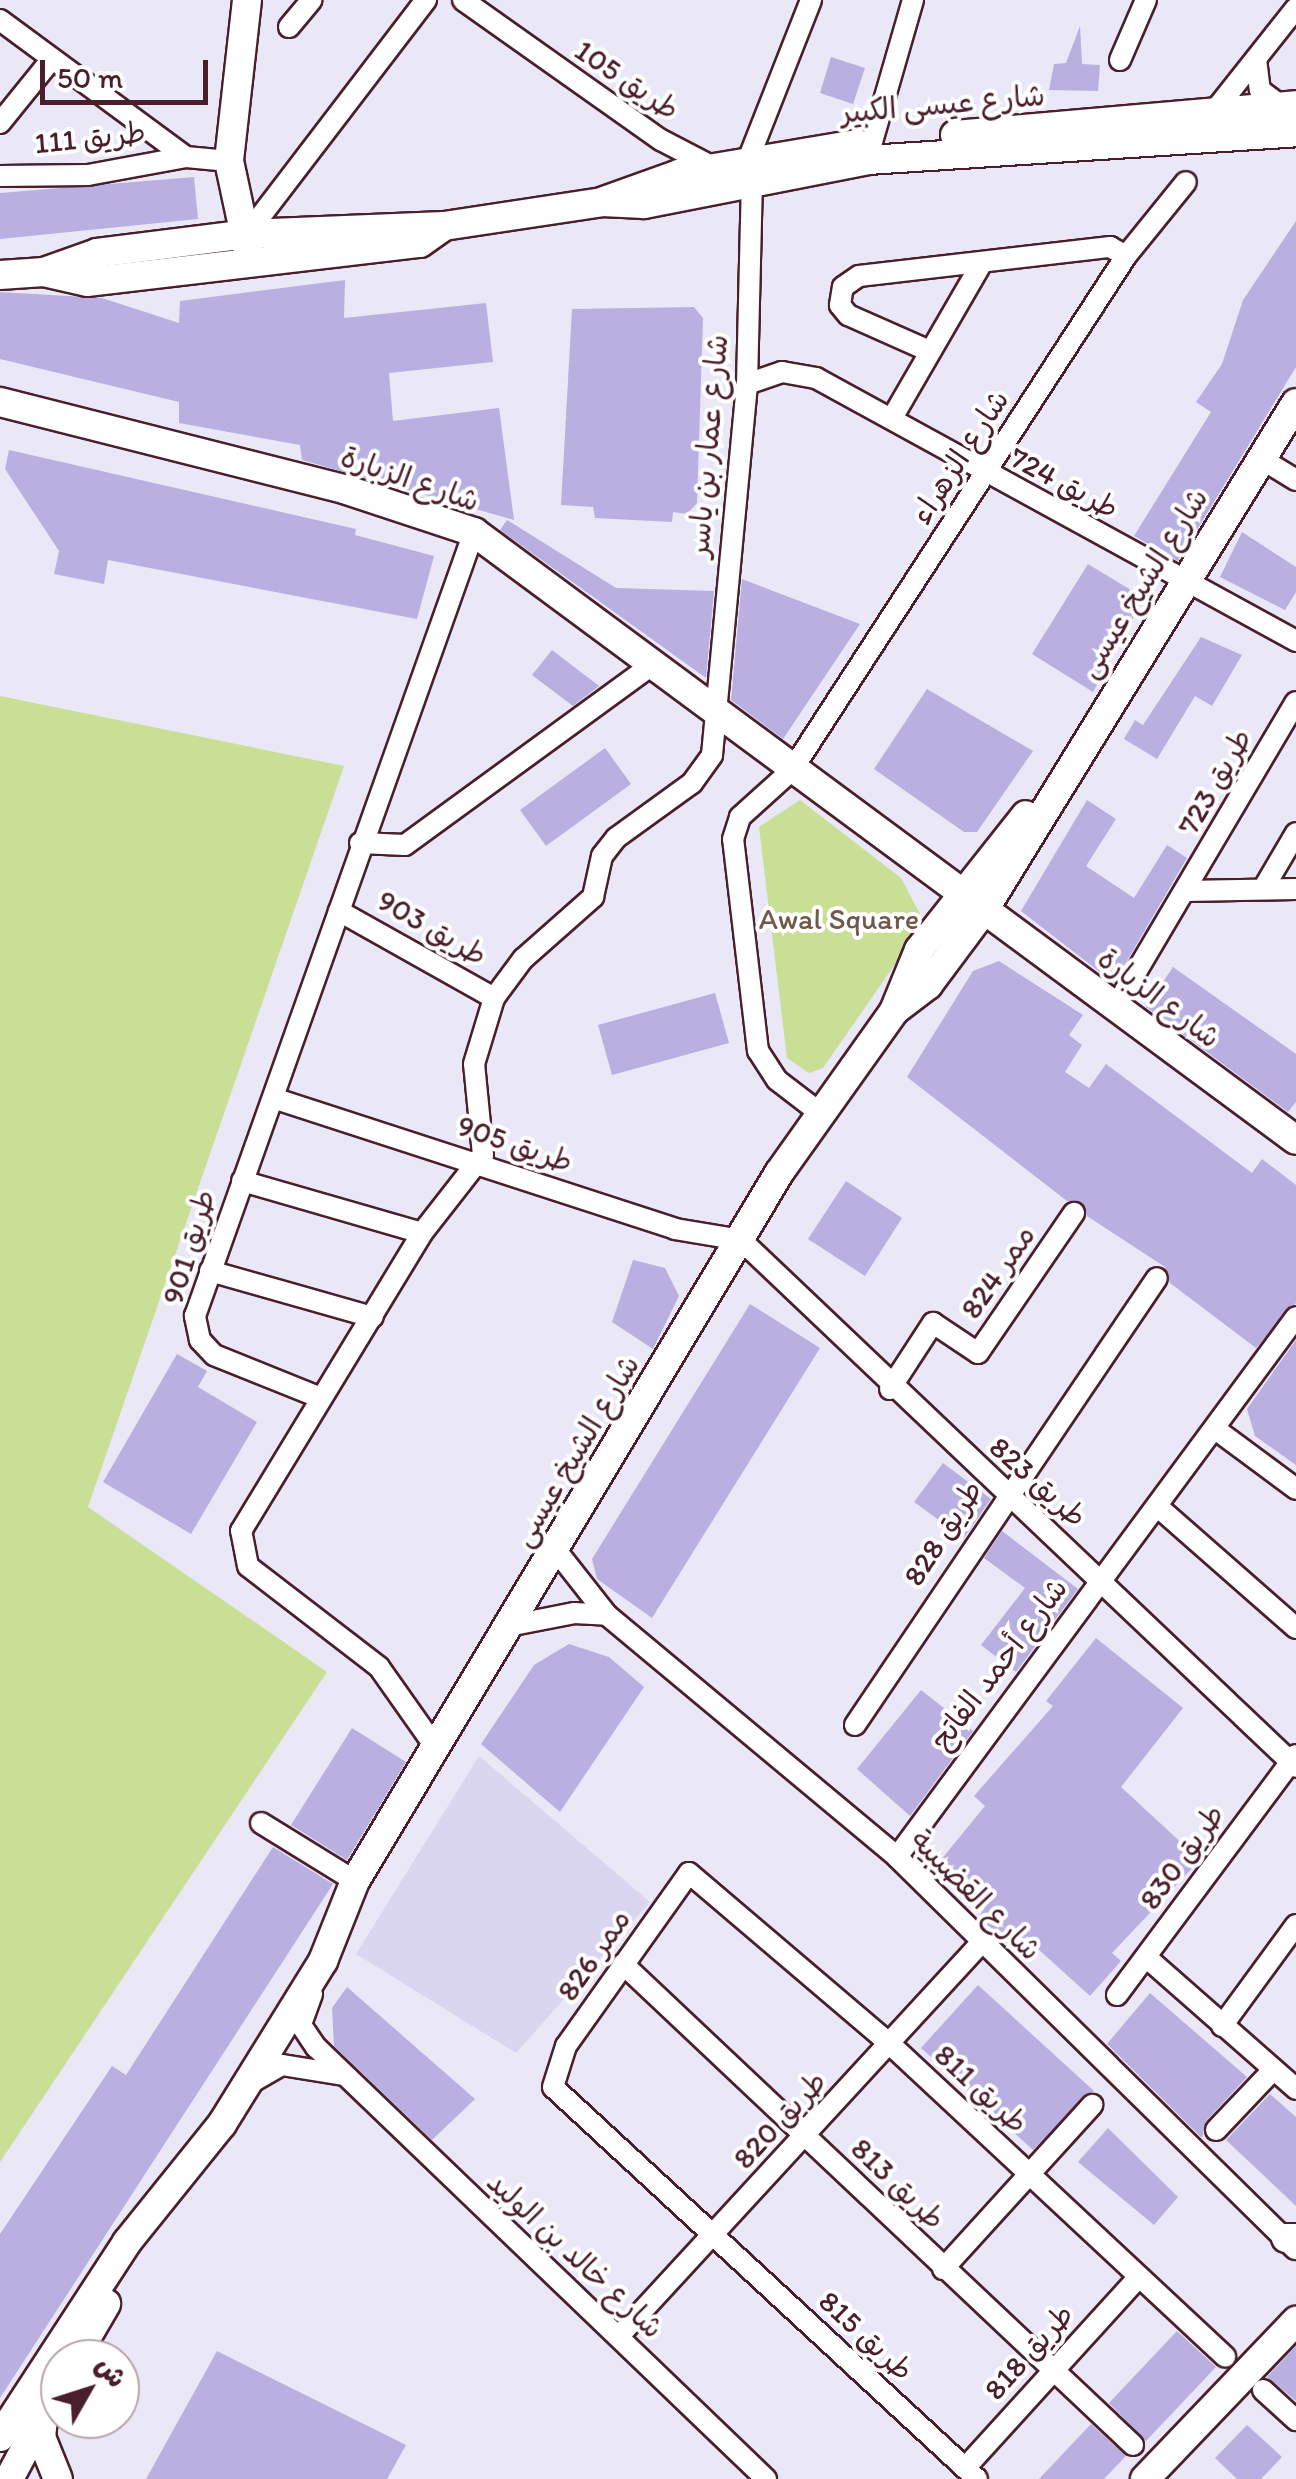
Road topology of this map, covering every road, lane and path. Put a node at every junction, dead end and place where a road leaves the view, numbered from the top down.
1 (247, 0) edge
2 (312, 0) edge
3 (426, 0) edge
4 (463, 0) edge
5 (811, 0) edge
6 (913, 0) edge
7 (1146, 0) edge
8 (1296, 8) edge
9 (0, 20) edge
10 (288, 27) dead end
11 (1256, 59) junction
12 (51, 60) junction
13 (1120, 60) dead end
14 (1288, 106) edge
15 (0, 123) edge
16 (1211, 126) junction
17 (1296, 132) edge
18 (872, 142) junction
19 (186, 157) junction
20 (229, 162) junction
21 (713, 168) junction
22 (750, 170) junction
23 (0, 176) edge
24 (1186, 182) dead end
25 (602, 202) junction
26 (248, 249) junction
27 (1126, 256) junction
28 (980, 266) junction
29 (0, 275) edge
30 (927, 350) junction
31 (748, 384) junction
32 (0, 402) edge
33 (1296, 403) edge
34 (892, 418) junction
35 (1260, 458) junction
36 (984, 474) junction
37 (1296, 480) edge
38 (474, 532) junction
39 (1181, 581) junction
40 (1296, 641) edge
41 (653, 664) junction
42 (1296, 702) edge
43 (720, 716) junction
44 (792, 770) junction
45 (1046, 799) junction
46 (1296, 832) edge
47 (360, 843) junction
48 (1266, 884) junction
49 (1296, 889) edge
50 (1185, 891) junction
51 (960, 894) junction
52 (984, 910) junction
53 (340, 911) junction
54 (494, 998) junction
55 (1116, 1006) junction
56 (894, 1011) junction
57 (273, 1098) junction
58 (820, 1113) junction
59 (1296, 1140) edge
60 (477, 1164) junction
61 (242, 1181) junction
62 (1074, 1214) dead end
63 (422, 1233) junction
64 (741, 1240) junction
65 (210, 1271) junction
66 (1157, 1278) dead end
67 (1296, 1317) edge
68 (372, 1318) junction
69 (890, 1388) junction
70 (321, 1398) junction
71 (1218, 1431) junction
72 (1296, 1489) edge
73 (1004, 1493) junction
74 (1157, 1506) junction
75 (555, 1548) junction
76 (1100, 1579) junction
77 (606, 1615) junction
78 (508, 1626) junction
79 (1296, 1628) edge
80 (854, 1725) dead end
81 (434, 1746) junction
82 (1294, 1761) edge
83 (261, 1823) dead end
84 (897, 1857) junction
85 (689, 1872) joint
86 (355, 1880) junction
87 (1296, 1925) edge
88 (982, 1942) junction
89 (326, 1949) junction
90 (1146, 1957) junction
91 (624, 1964) junction
92 (1117, 1995) dead end
93 (1222, 2026) junction
94 (891, 2045) junction
95 (1273, 2070) junction
96 (344, 2075) junction
97 (1295, 2085) edge
98 (238, 2098) junction
99 (1092, 2105) dead end
100 (1216, 2130) dead end
101 (804, 2136) junction
102 (190, 2160) junction
103 (1031, 2176) junction
104 (143, 2222) junction
105 (714, 2237) junction
106 (1293, 2242) edge
107 (943, 2269) junction
108 (1138, 2277) junction
109 (1296, 2302) edge
110 (1296, 2321) edge
111 (619, 2336) junction
112 (85, 2339) edge
113 (1233, 2364) junction
114 (1052, 2372) junction
115 (1264, 2390) dead end
116 (1296, 2420) edge
117 (40, 2421) edge
118 (0, 2437) edge
119 (41, 2439) edge
120 (1133, 2444) dead end
121 (11, 2472) edge
122 (971, 2473) edge
123 (1157, 2475) edge
124 (58, 2479) edge
125 (766, 2479) edge

1 - 20 street
2 - 10 street
3 - 26 street
4 - 21 street, طريق 105
5 - 22 street, شارع عمار بن ياسر
6 - 18 street
7 - 13 street
8 - 11 street
9 - 12 street
11 - 14 street
11 - 16 street
12 - 15 street
12 - 19 street
14 - 16 street, شارع عيسى الكبير
16 - 17 street, شارع عيسى الكبير
16 - 18 street, شارع عيسى الكبير
16 - 22 street, شارع عيسى الكبير
18 - 22 street, شارع عيسى الكبير
19 - 20 street
19 - 23 street, طريق 111
20 - 26 street
21 - 22 street, شارع عيسى الكبير
21 - 25 street, شارع عيسى الكبير
22 - 25 street, شارع عيسى الكبير
22 - 31 street, شارع عمار بن ياسر
24 - 27 street, شارع الزهراء
25 - 26 street, شارع عيسى الكبير
26 - 29 street, شارع عيسى الكبير
27 - 28 street
27 - 36 street, شارع الزهراء
28 - 30 street
28 - 30 street
30 - 34 street
31 - 34 street, طريق 724
31 - 43 street, شارع عمار بن ياسر
32 - 38 street, شارع الزبارة
33 - 35 street, شارع الشيخ عيسى
34 - 36 street, طريق 724
35 - 37 street
35 - 39 street, شارع الشيخ عيسى
36 - 39 street, طريق 724
36 - 44 street, شارع الزهراء
38 - 41 street, شارع الزبارة
38 - 47 street, طريق 901
39 - 40 street, طريق 724
39 - 45 street, شارع الشيخ عيسى
41 - 43 street, شارع الزبارة
41 - 47 street
42 - 50 street, طريق 723
43 - 44 street, شارع الزبارة
43 - 54 street, طريق 903
44 - 51 street, شارع الزبارة
44 - 58 street
45 - 51 street, شارع الشيخ عيسى
45 - 52 street, شارع الشيخ عيسى
46 - 48 street
47 - 53 street, طريق 901
48 - 49 street
48 - 50 street
50 - 55 street, طريق 723
51 - 52 street, شارع الزبارة
51 - 56 street, شارع الشيخ عيسى
52 - 55 street, شارع الزبارة
52 - 56 street, شارع الشيخ عيسى
53 - 54 street, طريق 903
53 - 57 street, طريق 901
54 - 60 street, طريق 903
55 - 59 street, شارع الزبارة
56 - 58 street, شارع الشيخ عيسى
57 - 60 street, طريق 905
57 - 61 street, طريق 901
58 - 64 street, شارع الشيخ عيسى
60 - 63 street
60 - 64 street, طريق 905
61 - 63 street
61 - 65 street, طريق 901
62 - 69 street, ممر 824
63 - 68 street
64 - 69 street, طريق 823
64 - 75 street, شارع الشيخ عيسى
65 - 68 street
65 - 70 street, طريق 901
66 - 73 street, طريق 828
67 - 71 street, شارع أحمد الفاتح
68 - 70 street
69 - 73 street, طريق 823
70 - 81 street
71 - 72 street
71 - 74 street, شارع أحمد الفاتح
73 - 76 street, طريق 823
73 - 80 street, طريق 828
74 - 76 street, شارع أحمد الفاتح
74 - 79 street
75 - 77 street, شارع القضيبية
75 - 78 street, شارع الشيخ عيسى
76 - 82 street, طريق 823
76 - 84 street, شارع أحمد الفاتح
77 - 78 street
77 - 84 street, شارع القضيبية
78 - 81 street, شارع الشيخ عيسى
81 - 86 street, شارع الشيخ عيسى
82 - 90 street, طريق 830
83 - 86 street
84 - 88 street, شارع القضيبية
85 - 91 street, ممر 826
85 - 94 street, طريق 811
86 - 89 street, شارع الشيخ عيسى
87 - 93 street
88 - 94 street, طريق 820
88 - 106 street, شارع القضيبية
89 - 96 street, شارع خالد بن الوليد
89 - 98 street, شارع الشيخ عيسى
89 - 102 street, شارع الشيخ عيسى
90 - 92 street, طريق 830
90 - 93 street
91 - 101 street, طريق 813
91 - 105 street, ممر 826
93 - 95 street
94 - 101 street, طريق 820
94 - 103 street, طريق 811
95 - 97 street
95 - 100 street
96 - 98 street
96 - 111 street, شارع خالد بن الوليد
98 - 102 street, شارع الشيخ عيسى
99 - 103 street
101 - 105 street, طريق 820
101 - 107 street, طريق 813
102 - 104 street, شارع الشيخ عيسى
103 - 107 street
103 - 108 street, طريق 811
104 - 112 street, شارع الشيخ عيسى
104 - 118 street, شارع الشيخ عيسى
105 - 111 street, طريق 820
105 - 122 street, طريق 815
107 - 114 street, طريق 813
108 - 113 street, طريق 811
108 - 114 street, طريق 818
109 - 113 street
110 - 113 street
111 - 125 street, شارع خالد بن الوليد
113 - 123 street
114 - 120 street, طريق 813
114 - 122 street, طريق 818
115 - 116 street
117 - 121 street
119 - 124 street

